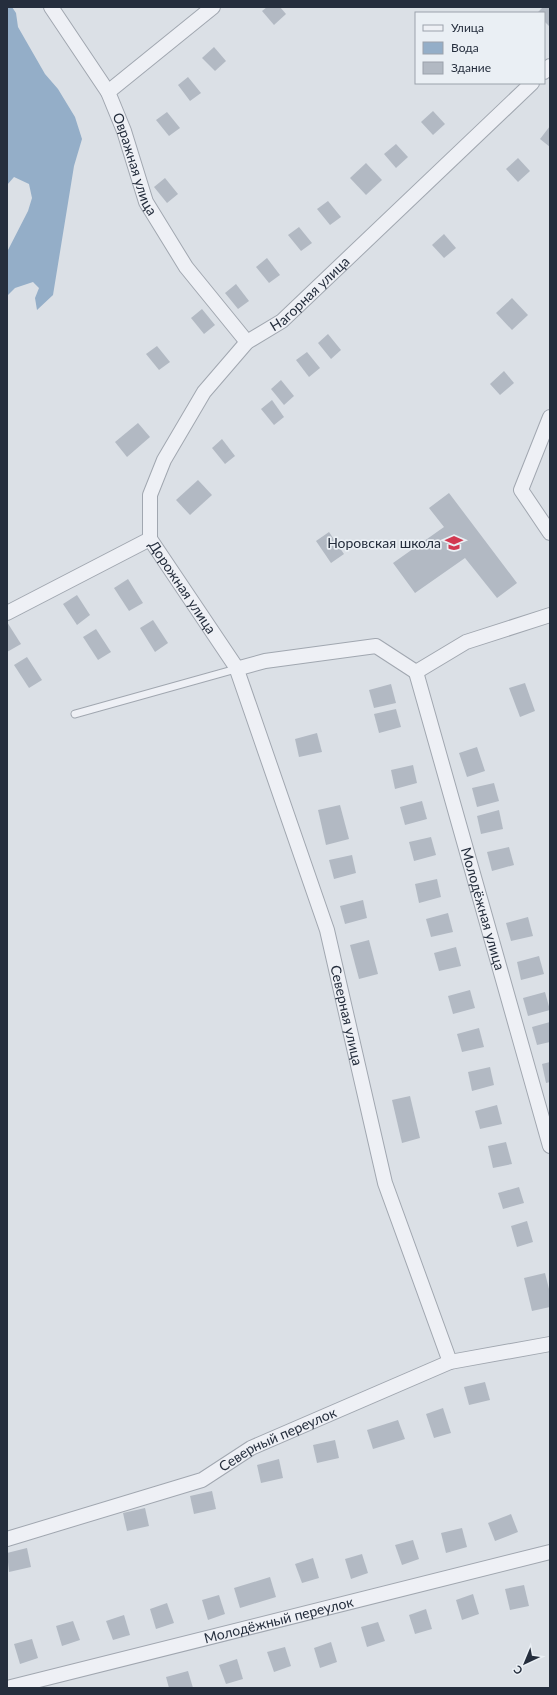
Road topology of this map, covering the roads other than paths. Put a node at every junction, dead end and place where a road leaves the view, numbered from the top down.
1 (50, 7) edge
2 (213, 7) edge
3 (531, 84) edge
4 (108, 92) junction
5 (246, 342) junction
6 (550, 417) edge
7 (550, 533) edge
8 (150, 540) junction
9 (7, 613) edge
10 (550, 615) edge
11 (236, 669) junction
12 (416, 672) junction
13 (75, 714) dead end
14 (550, 1146) edge
15 (550, 1344) edge
16 (450, 1362) junction
17 (7, 1539) edge
18 (550, 1552) edge
19 (7, 1688) edge

1 - 4 street, Овражная улица
2 - 4 street
3 - 5 street, Нагорная улица
4 - 5 street, Овражная улица
5 - 8 street, Нагорная улица
6 - 7 street
8 - 9 street, Дорожная улица
8 - 11 street, Дорожная улица
10 - 12 street
11 - 12 street
11 - 13 lane
11 - 16 street, Северная улица
12 - 14 street, Молодёжная улица
15 - 16 street, Северный переулок
16 - 17 street, Северный переулок
18 - 19 street, Молодёжный переулок

